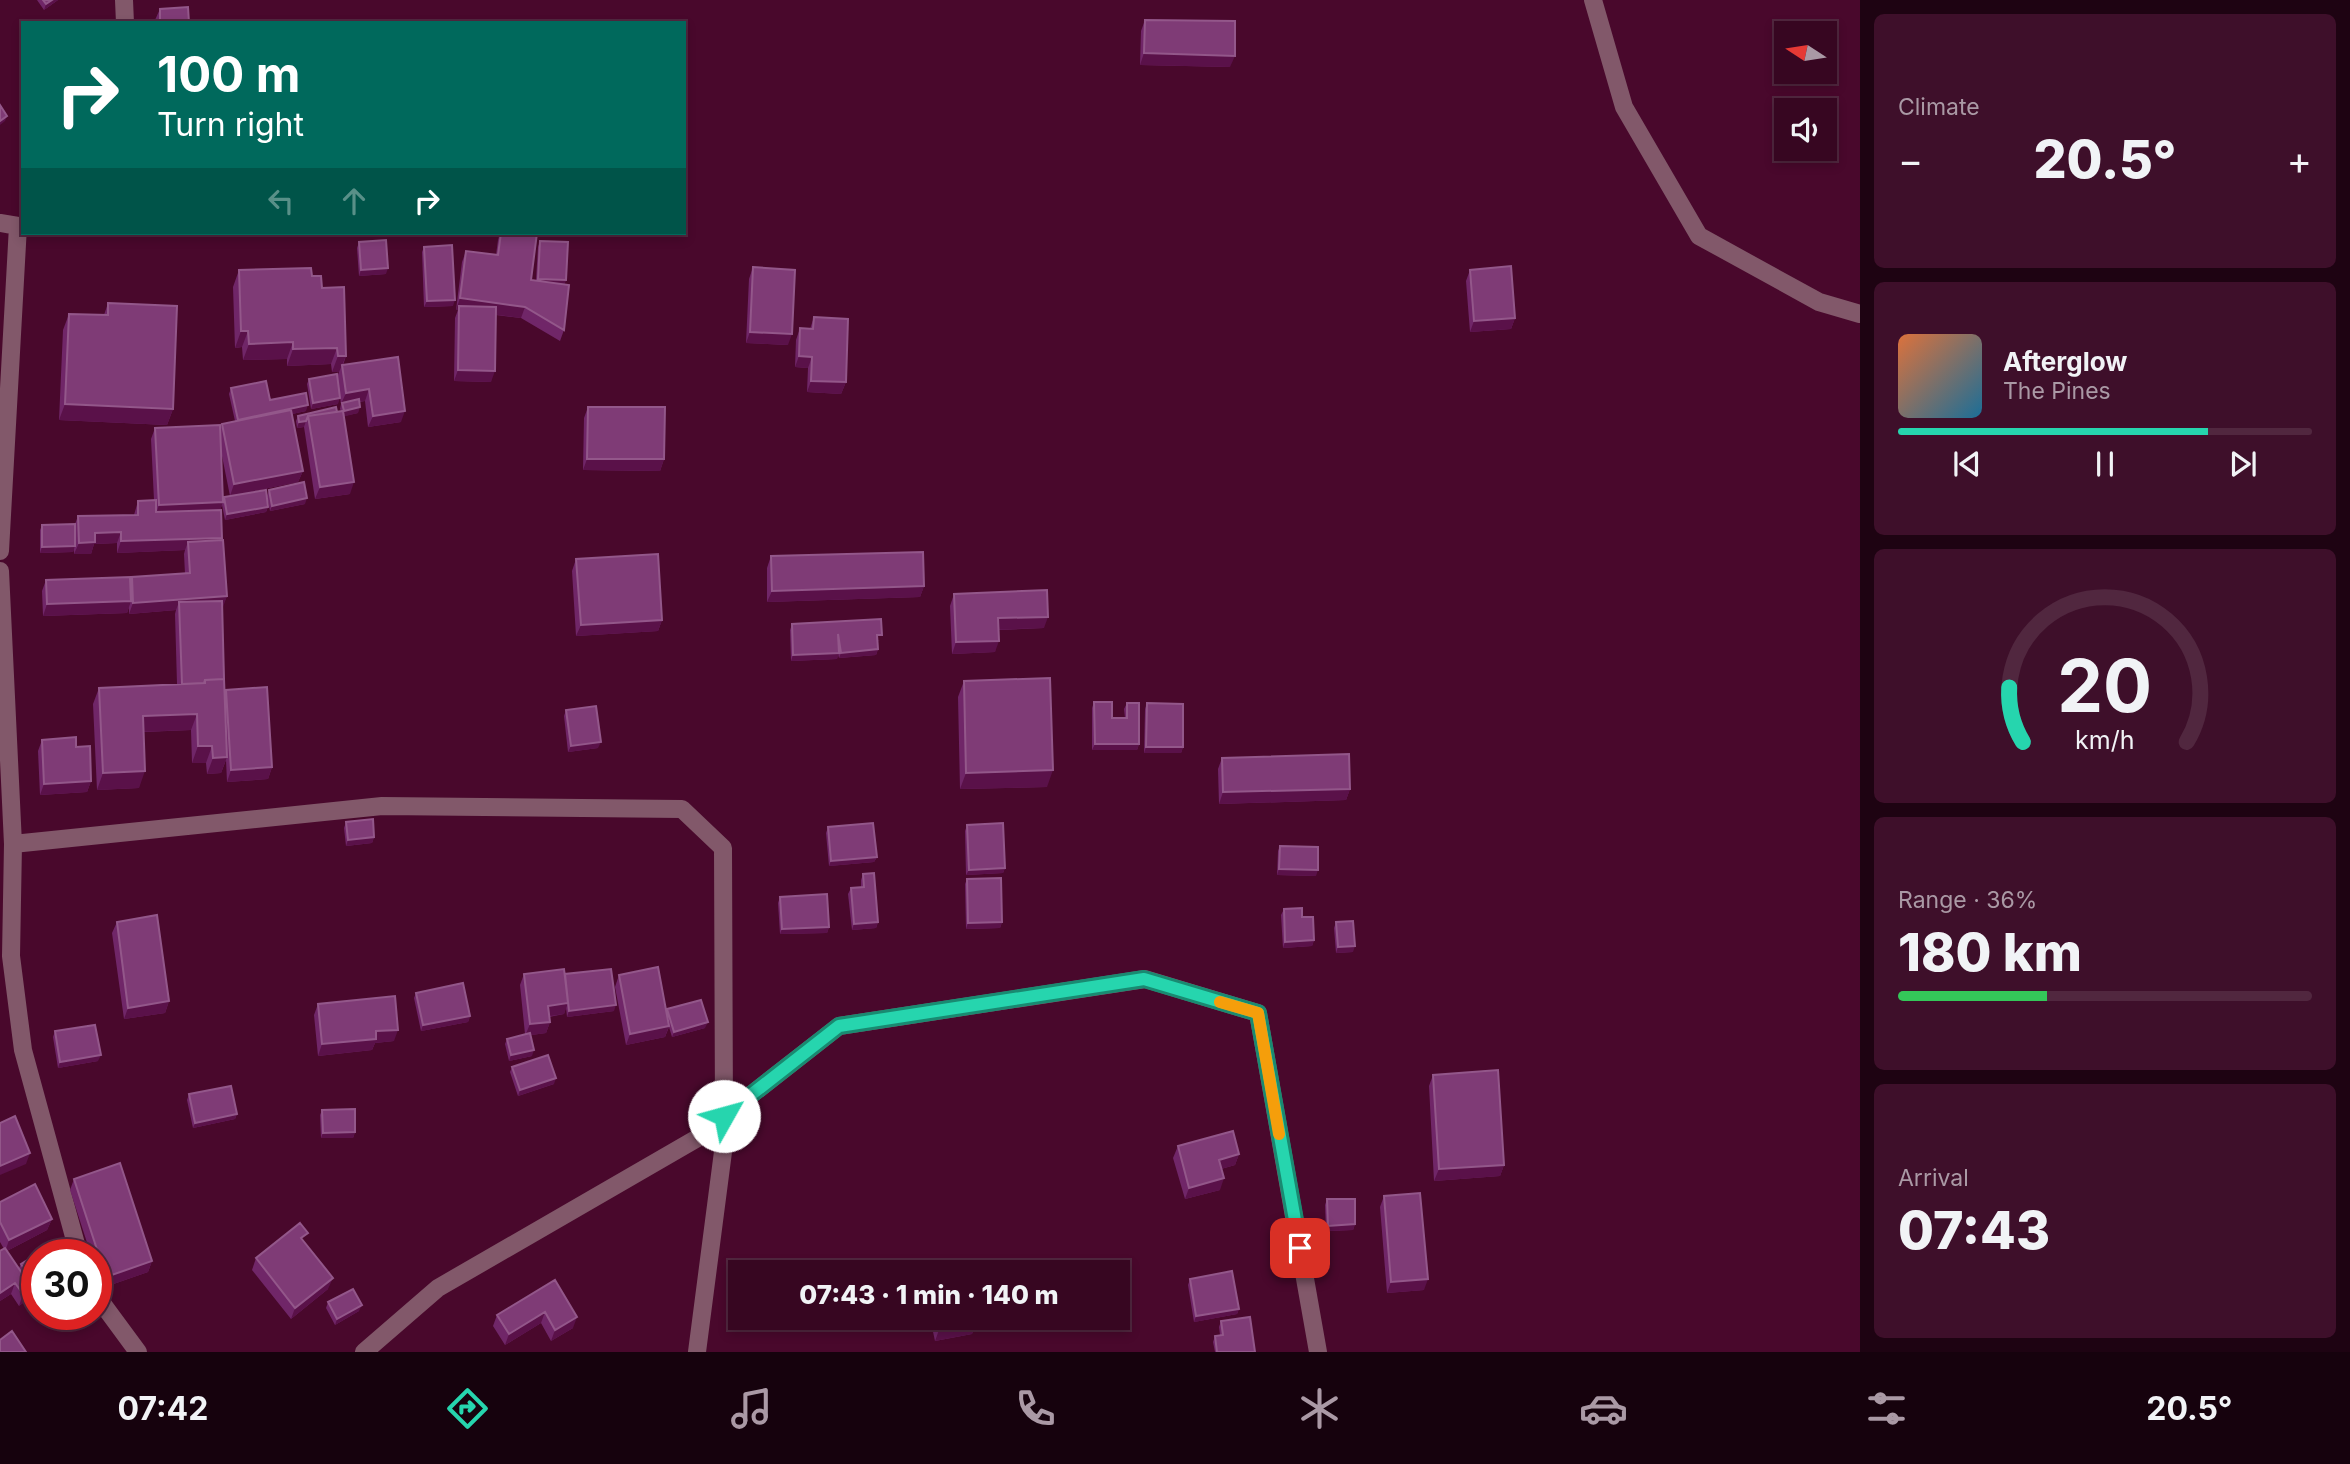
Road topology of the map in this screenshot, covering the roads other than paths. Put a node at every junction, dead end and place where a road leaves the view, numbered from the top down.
1 (124, 0) edge
2 (1593, 0) edge
3 (125, 21) edge
4 (0, 223) edge
5 (20, 226) edge
6 (1860, 314) edge
7 (0, 551) edge
8 (0, 571) edge
9 (13, 844) junction
10 (725, 1118) junction
11 (75, 1239) edge
12 (112, 1317) edge
13 (138, 1352) edge
14 (364, 1352) edge
15 (697, 1352) edge
16 (1318, 1352) edge

1 - 3 street
2 - 6 street
4 - 5 street
5 - 7 street
8 - 9 street
9 - 10 street
9 - 11 street
10 - 14 street
10 - 15 street
10 - 16 street
12 - 13 street

